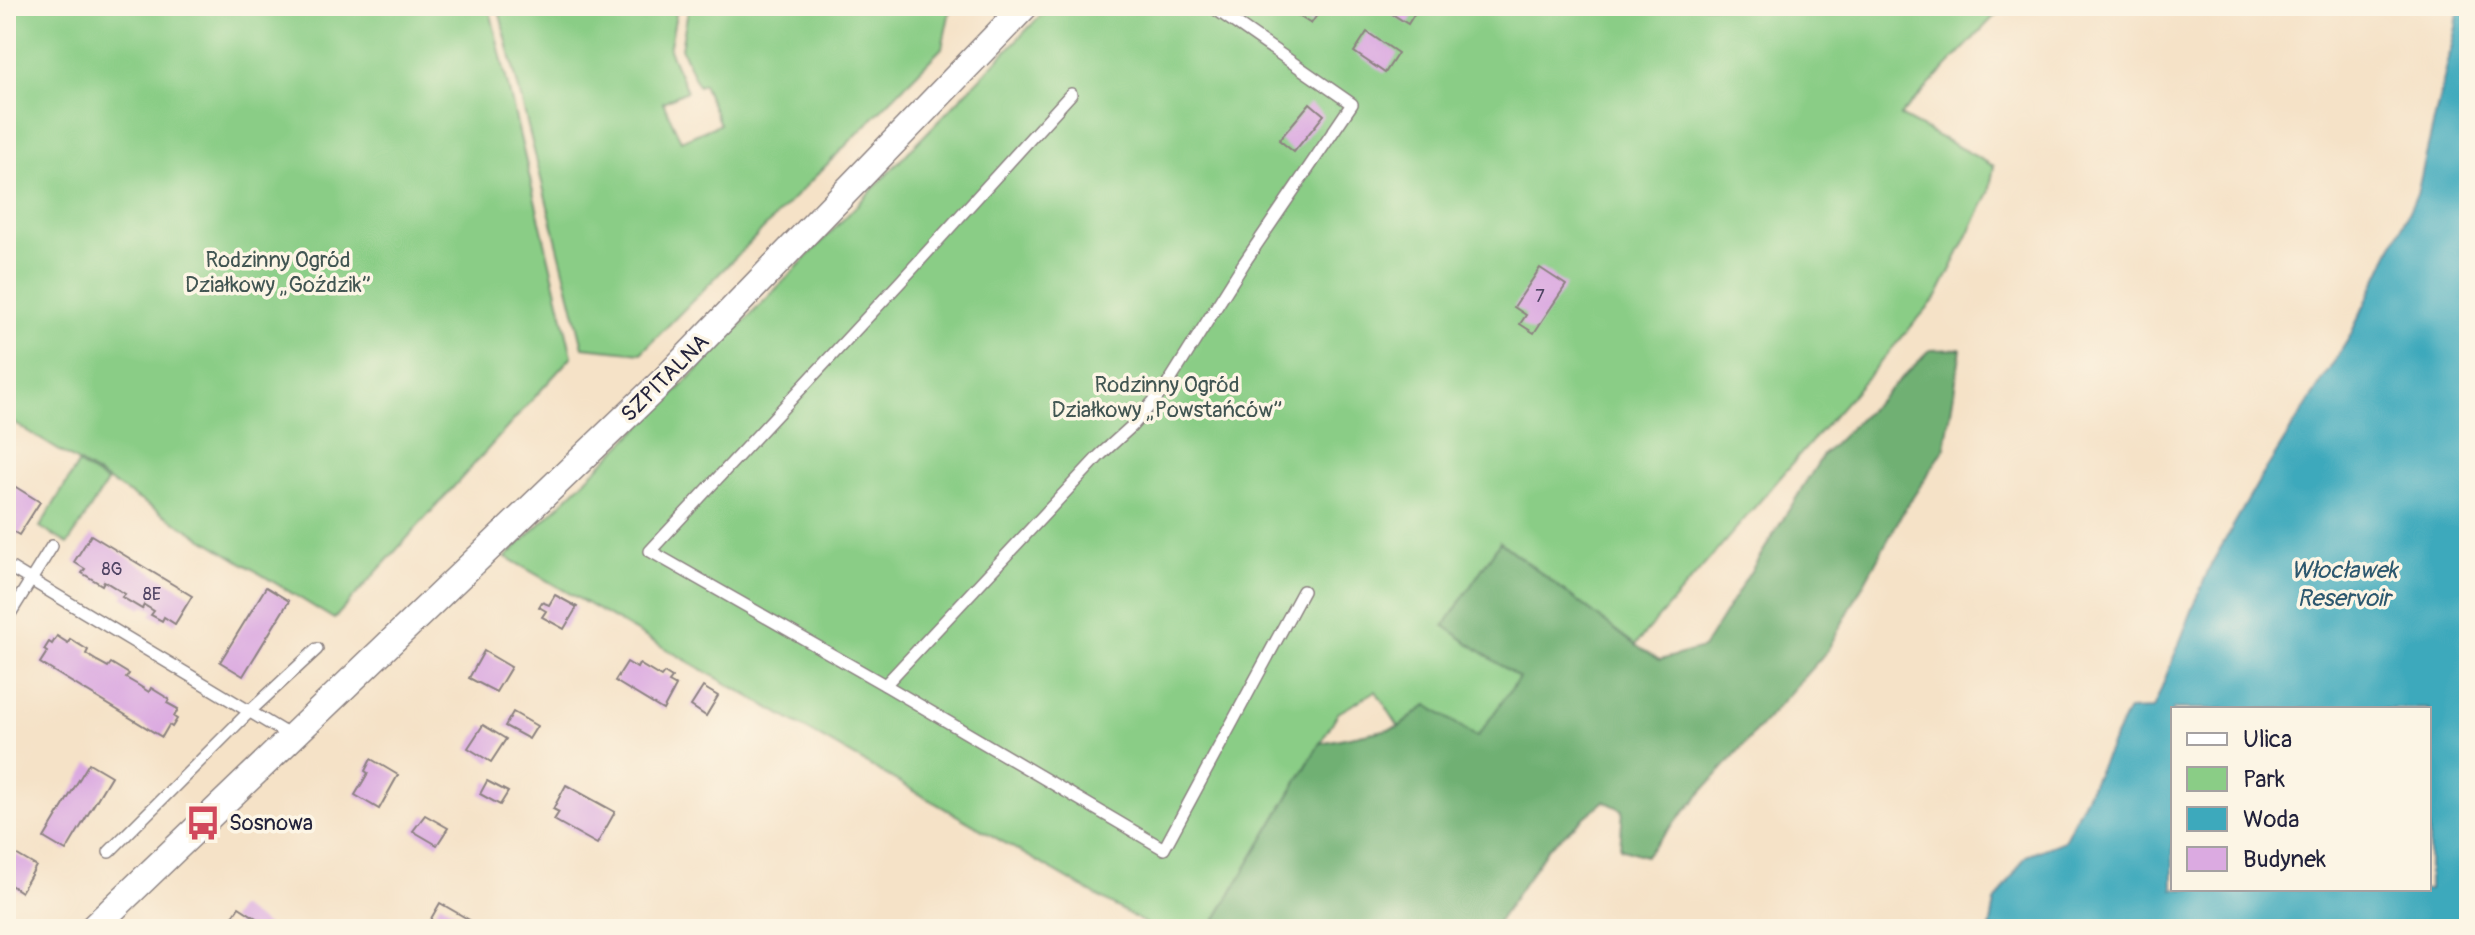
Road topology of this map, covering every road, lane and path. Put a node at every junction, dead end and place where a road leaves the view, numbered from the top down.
1 (1025, 6) edge
2 (1211, 6) edge
3 (1071, 94) dead end
4 (52, 546) dead end
5 (6, 565) edge
6 (31, 580) junction
7 (1303, 591) dead end
8 (6, 620) edge
9 (317, 649) dead end
10 (885, 685) junction
11 (249, 712) junction
12 (292, 737) junction
13 (109, 852) dead end
14 (92, 929) edge

1 - 12 street, SZPITALNA
2 - 10 lane
3 - 10 lane
4 - 6 lane
5 - 6 lane
6 - 8 lane
6 - 11 lane
7 - 10 lane
9 - 11 lane
11 - 12 lane
11 - 13 lane
12 - 14 street, SZPITALNA

